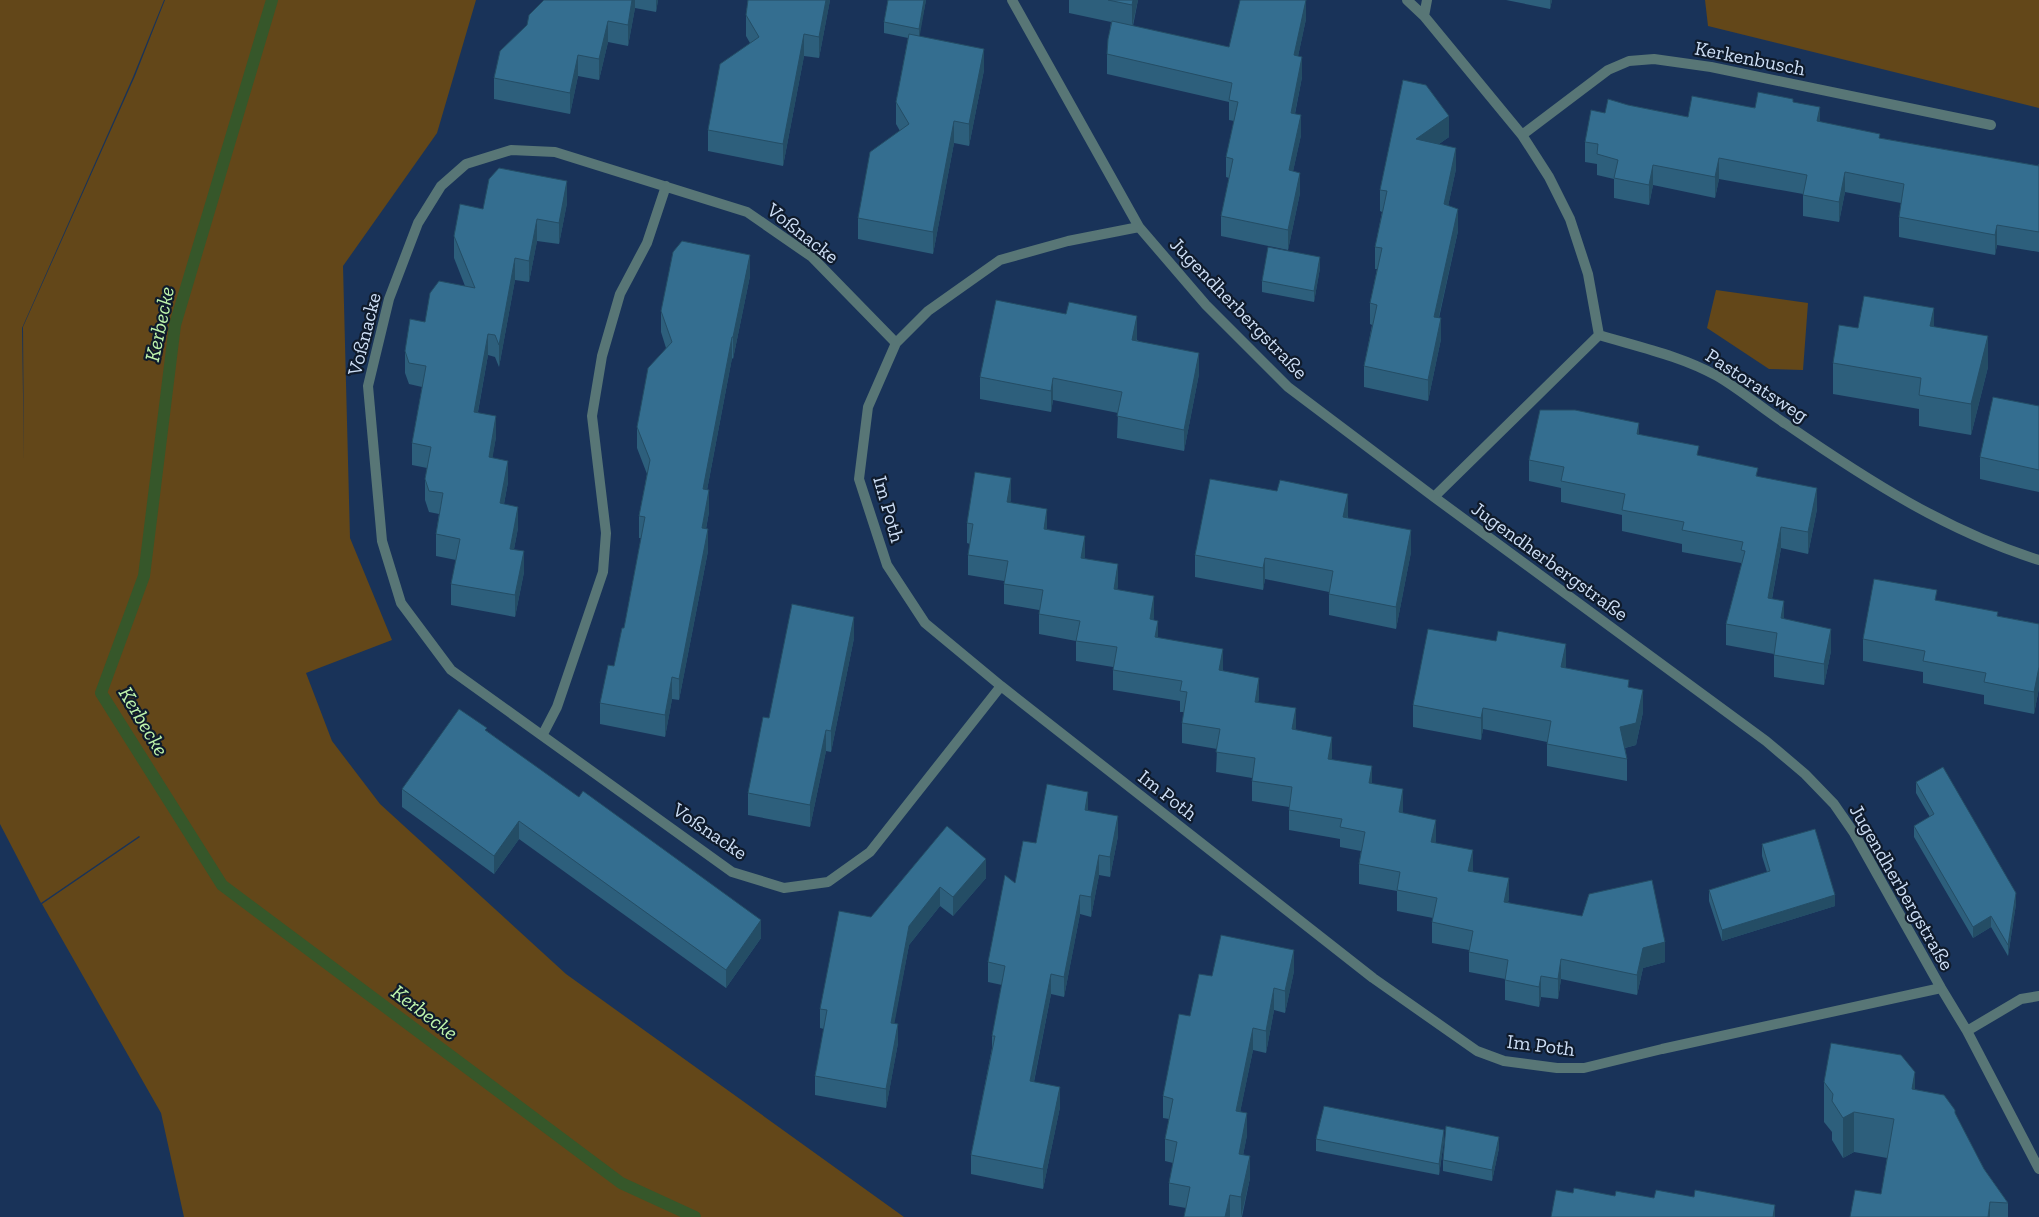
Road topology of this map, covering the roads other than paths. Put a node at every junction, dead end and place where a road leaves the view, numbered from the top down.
1 (1012, 0) edge
2 (1407, 0) edge
3 (1428, 0) edge
4 (1424, 16) junction
5 (1991, 125) dead end
6 (1522, 135) junction
7 (666, 186) junction
8 (1139, 227) junction
9 (1599, 335) junction
10 (896, 343) junction
11 (1434, 497) junction
12 (2039, 560) edge
13 (1001, 686) junction
14 (543, 734) junction
15 (1941, 988) junction
16 (2039, 996) edge
17 (1967, 1031) junction
18 (2039, 1170) edge

1 - 8 street, Jugendherbergstraße
2 - 4 street
3 - 4 street
4 - 6 street
5 - 6 street, Kerkenbusch
6 - 9 street
7 - 10 street, Voßnacke
7 - 14 street
7 - 14 street, Voßnacke
8 - 10 street, Im Poth
8 - 11 street, Jugendherbergstraße
9 - 11 street
9 - 12 street, Pastoratsweg
10 - 13 street, Im Poth
11 - 15 street, Jugendherbergstraße
13 - 14 street, Voßnacke
13 - 15 street, Im Poth
15 - 17 street, Jugendherbergstraße
16 - 17 street
17 - 18 street, Jugendherbergstraße

